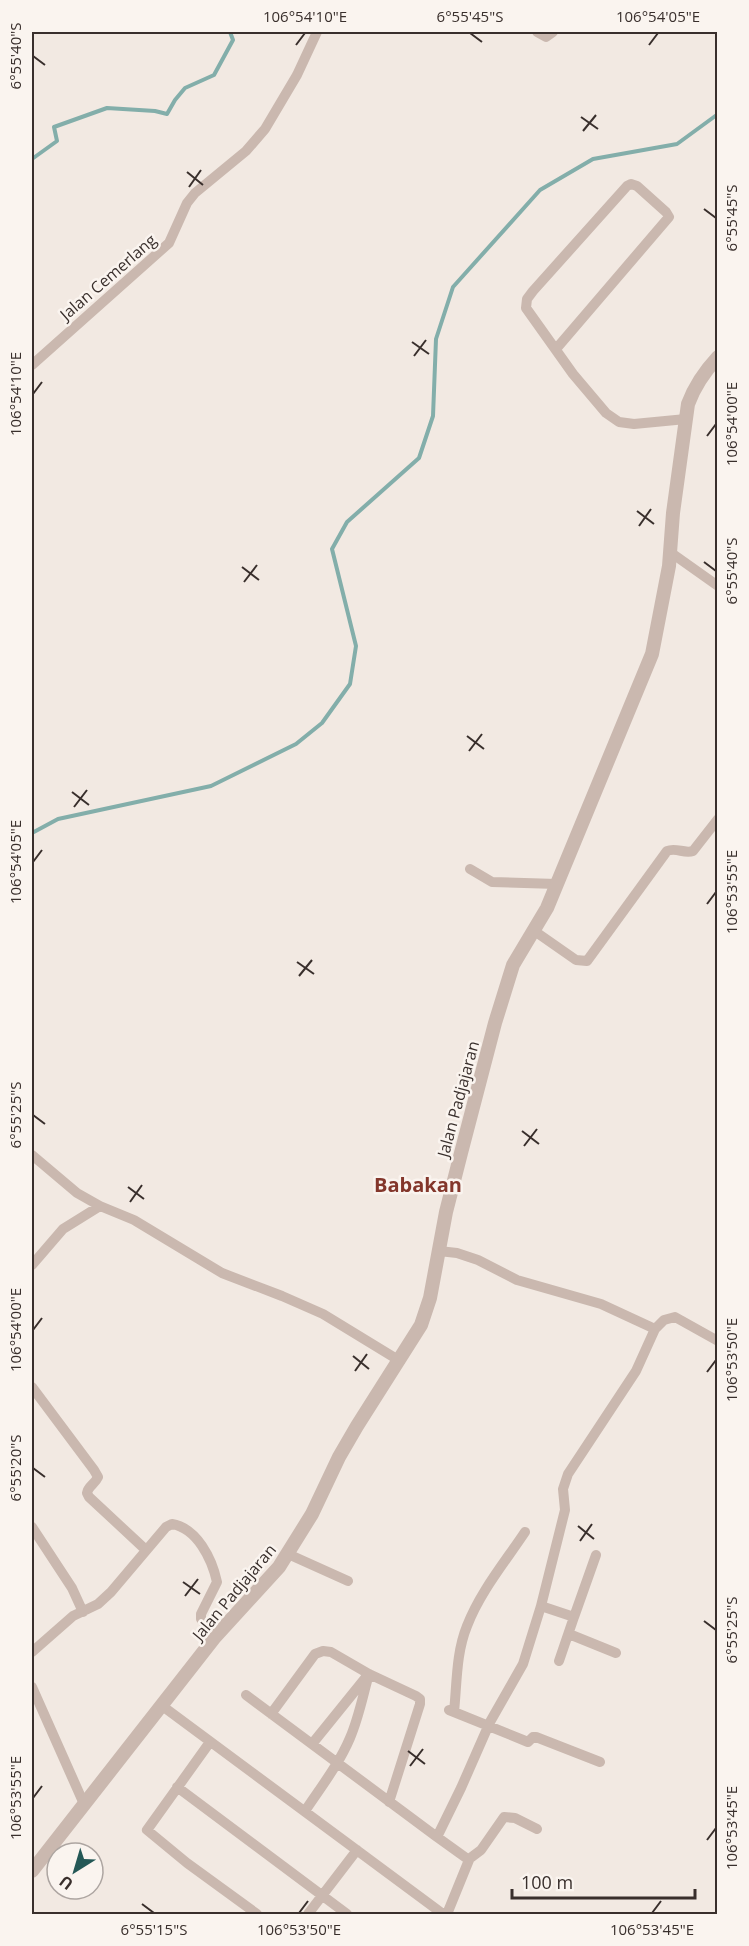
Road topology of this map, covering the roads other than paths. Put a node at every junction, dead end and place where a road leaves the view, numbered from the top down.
1 (317, 32) edge
2 (537, 32) edge
3 (553, 32) edge
4 (555, 349) junction
5 (717, 357) edge
6 (32, 365) edge
7 (686, 419) junction
8 (670, 552) junction
9 (717, 586) edge
10 (717, 819) edge
11 (470, 869) dead end
12 (557, 884) junction
13 (533, 930) junction
14 (32, 1155) edge
15 (100, 1206) junction
16 (439, 1251) junction
17 (32, 1265) edge
18 (655, 1329) junction
19 (717, 1341) edge
20 (400, 1361) junction
21 (32, 1386) edge
22 (32, 1527) edge
23 (525, 1532) dead end
24 (146, 1550) junction
25 (288, 1554) junction
26 (596, 1555) dead end
27 (348, 1581) dead end
28 (542, 1606) junction
29 (83, 1612) junction
30 (574, 1617) junction
31 (569, 1634) junction
32 (215, 1637) junction
33 (32, 1652) edge
34 (616, 1653) dead end
35 (559, 1661) dead end
36 (369, 1674) junction
37 (32, 1687) edge
38 (246, 1695) dead end
39 (161, 1705) junction
40 (271, 1714) junction
41 (488, 1726) junction
42 (210, 1742) junction
43 (312, 1744) junction
44 (338, 1761) junction
45 (600, 1762) dead end
46 (177, 1787) junction
47 (389, 1802) junction
48 (84, 1804) junction
49 (305, 1811) junction
50 (537, 1829) dead end
51 (436, 1837) junction
52 (357, 1850) junction
53 (469, 1860) junction
54 (32, 1871) edge
55 (322, 1896) junction
56 (257, 1914) edge
57 (308, 1914) edge
58 (347, 1914) edge
59 (445, 1914) edge

1 - 6 street, Jalan Cemerlang
2 - 3 street
4 - 4 street
4 - 7 street
5 - 7 street, Jalan Padjajaran
7 - 8 street, Jalan Padjajaran
8 - 9 street
8 - 12 street, Jalan Padjajaran
10 - 13 street
11 - 12 street
12 - 13 street, Jalan Padjajaran
13 - 16 street, Jalan Padjajaran
14 - 15 street
15 - 17 street
15 - 20 street
16 - 18 street
16 - 20 street, Jalan Padjajaran
18 - 19 street
18 - 28 street
20 - 25 street, Jalan Padjajaran
21 - 24 street
22 - 29 street
23 - 41 street
24 - 29 street
24 - 32 street
25 - 27 street
25 - 32 street, Jalan Padjajaran
26 - 30 street
28 - 30 street
28 - 41 street
29 - 33 street
30 - 31 street
31 - 34 street
31 - 35 street
32 - 39 street, Jalan Padjajaran
36 - 40 street
36 - 43 street
36 - 44 street
36 - 47 street
37 - 48 street
38 - 40 street
39 - 42 street
39 - 48 street, Jalan Padjajaran
40 - 43 street
41 - 45 street
41 - 51 street
42 - 46 street
42 - 49 street
43 - 44 street
44 - 47 street
44 - 49 street
46 - 55 street
46 - 56 street
47 - 51 street
48 - 54 street, Jalan Padjajaran
49 - 52 street
50 - 53 street
51 - 53 street
52 - 55 street
52 - 59 street
53 - 59 street
55 - 57 street
55 - 58 street

